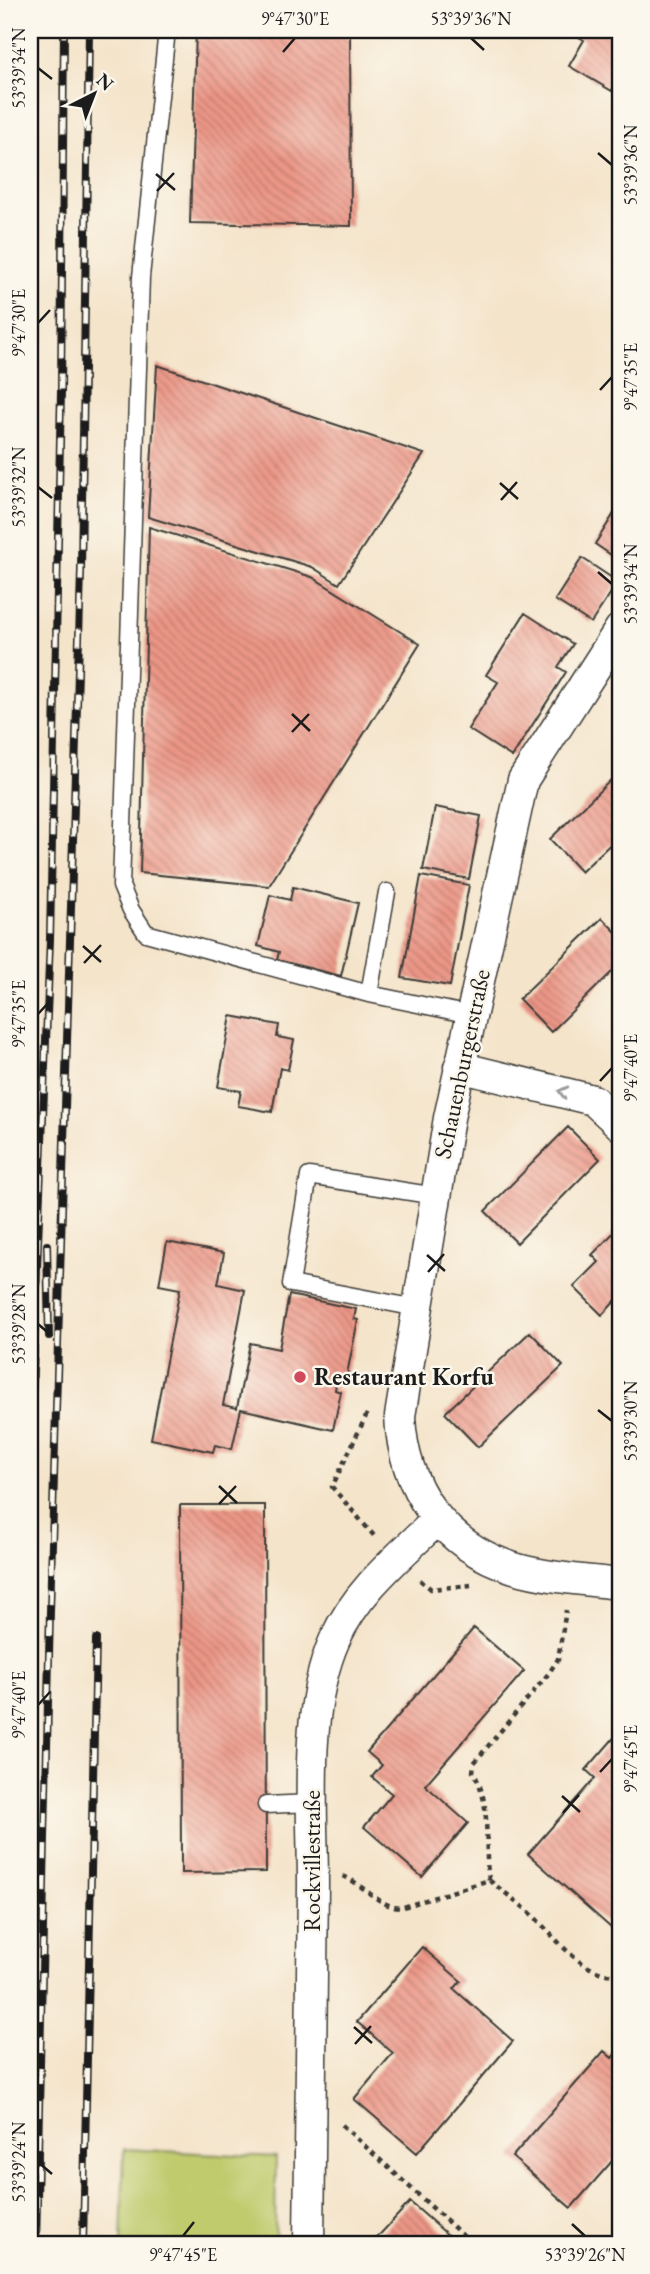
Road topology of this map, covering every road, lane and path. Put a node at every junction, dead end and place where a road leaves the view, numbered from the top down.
1 (167, 30) edge
2 (620, 629) edge
3 (387, 892) dead end
4 (369, 994) junction
5 (471, 1015) junction
6 (459, 1067) junction
7 (619, 1121) edge
8 (436, 1196) junction
9 (417, 1308) junction
10 (438, 1520) junction
11 (569, 1577) junction
12 (620, 1584) edge
13 (312, 1803) junction
14 (266, 1805) dead end
15 (313, 1864) junction
16 (488, 1880) junction
17 (620, 1973) edge
18 (310, 2123) junction
19 (309, 2244) edge
20 (472, 2244) edge

1 - 4 lane
2 - 5 street, Schauenburgerstraße
3 - 4 lane
4 - 5 lane
5 - 6 street, Schauenburgerstraße
7 -> 6 street
6 - 8 street, Schauenburgerstraße
8 - 9 street, Schauenburgerstraße
8 - 9 lane
9 - 10 street, Schauenburgerstraße
10 - 11 street, Schauenburgerstraße
10 - 13 street, Rockvillestraße
11 - 12 street, Schauenburgerstraße
11 - 16 path
13 - 14 lane
13 - 15 street, Rockvillestraße
15 - 16 path
15 - 18 street, Rockvillestraße
16 - 17 path
18 - 19 street, Rockvillestraße
18 - 20 path

